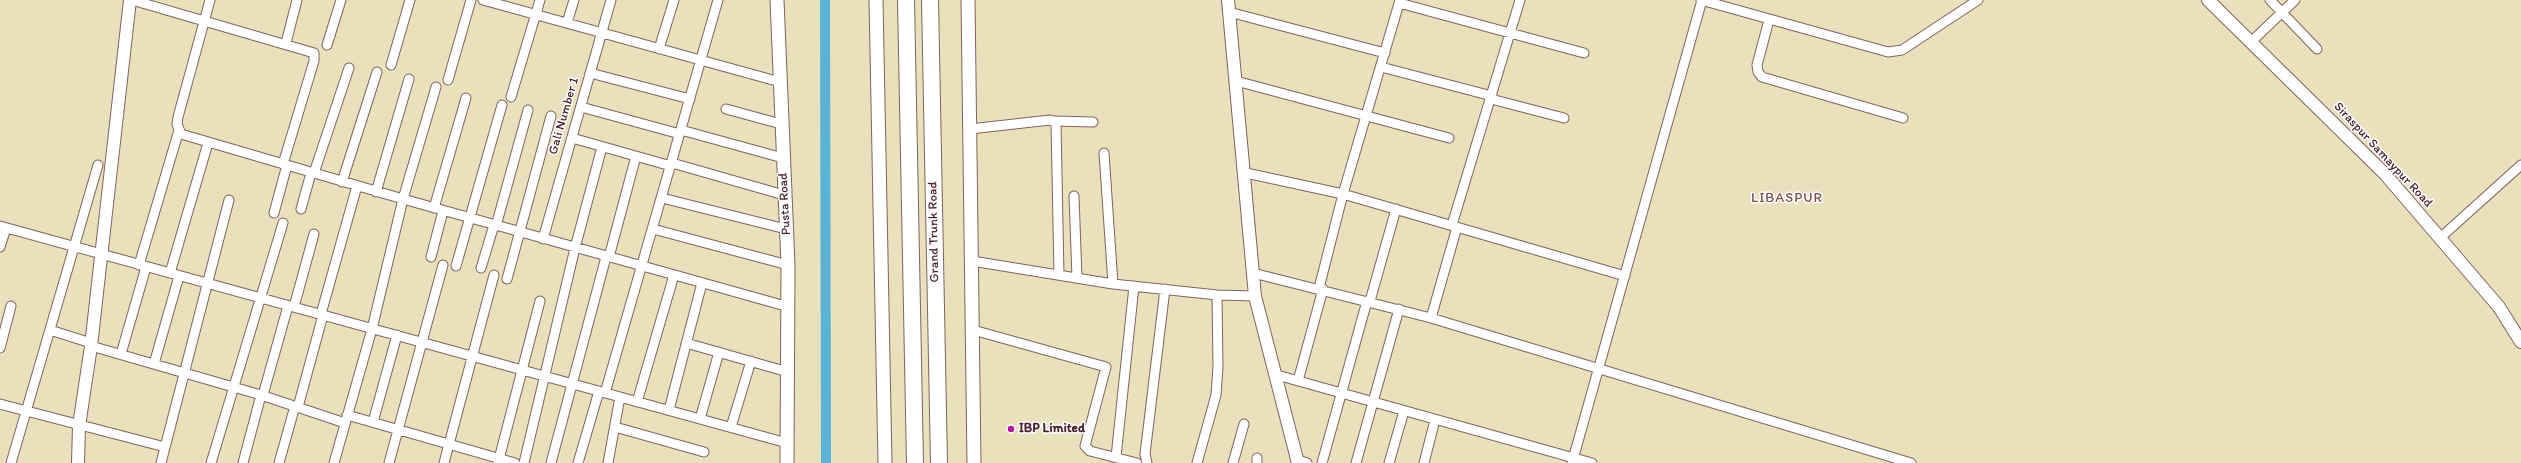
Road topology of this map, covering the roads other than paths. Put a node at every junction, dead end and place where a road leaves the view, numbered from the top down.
1 (131, 0) edge
2 (210, 0) edge
3 (297, 0) edge
4 (341, 0) edge
5 (410, 0) edge
6 (471, 0) edge
7 (483, 0) edge
8 (540, 0) edge
9 (574, 0) edge
10 (611, 0) edge
11 (674, 0) edge
12 (718, 0) edge
13 (777, 0) edge
14 (876, 0) edge
15 (906, 0) edge
16 (930, 0) edge
17 (968, 0) edge
18 (1520, 0) edge
19 (1702, 0) edge
20 (1978, 0) edge
21 (2208, 0) edge
22 (2270, 0) edge
23 (2295, 0) edge
24 (1400, 2) edge
25 (507, 3) edge
26 (1228, 6) edge
27 (2282, 13) junction
28 (535, 15) junction
29 (205, 20) junction
30 (1769, 20) junction
31 (567, 23) junction
32 (601, 33) junction
33 (1510, 34) junction
34 (2252, 41) junction
35 (286, 44) junction
36 (327, 45) dead end
37 (659, 49) junction
38 (2317, 49) dead end
39 (1385, 53) junction
40 (1584, 53) dead end
41 (702, 60) junction
42 (391, 65) dead end
43 (1381, 67) junction
44 (349, 68) dead end
45 (377, 72) dead end
46 (590, 73) junction
47 (409, 79) dead end
48 (448, 80) dead end
49 (1236, 81) junction
50 (780, 82) junction
51 (436, 87) dead end
52 (511, 97) dead end
53 (466, 98) dead end
54 (1491, 98) junction
55 (690, 99) junction
56 (502, 105) dead end
57 (580, 107) junction
58 (726, 109) dead end
59 (528, 110) dead end
60 (1367, 115) junction
61 (551, 116) dead end
62 (1564, 118) dead end
63 (1903, 118) dead end
64 (1054, 120) junction
65 (1094, 122) dead end
66 (781, 124) junction
67 (970, 129) junction
68 (179, 130) junction
69 (681, 132) junction
70 (572, 138) junction
71 (1449, 138) dead end
72 (208, 142) junction
73 (602, 147) junction
74 (1104, 153) dead end
75 (636, 156) junction
76 (783, 158) junction
77 (98, 165) dead end
78 (285, 165) junction
79 (671, 165) junction
80 (2521, 165) edge
81 (312, 173) junction
82 (1246, 173) junction
83 (342, 182) junction
84 (357, 186) junction
85 (376, 192) junction
86 (1343, 194) junction
87 (784, 195) junction
88 (1074, 196) dead end
89 (662, 198) junction
90 (403, 199) junction
91 (229, 200) dead end
92 (300, 209) dead end
93 (439, 209) junction
94 (1396, 209) junction
95 (274, 213) dead end
96 (470, 218) junction
97 (283, 223) dead end
98 (495, 225) junction
99 (1455, 226) junction
100 (3, 227) edge
101 (653, 229) junction
102 (786, 229) junction
103 (520, 232) junction
104 (314, 234) dead end
105 (2440, 238) junction
106 (543, 239) junction
107 (0, 247) edge
108 (75, 247) junction
109 (575, 248) junction
110 (100, 254) junction
111 (431, 257) dead end
112 (608, 257) junction
113 (972, 260) junction
114 (788, 265) junction
115 (142, 266) junction
116 (443, 266) dead end
117 (456, 266) dead end
118 (642, 266) junction
119 (481, 268) dead end
120 (1253, 273) junction
121 (174, 274) junction
122 (494, 275) dead end
123 (674, 275) junction
124 (1059, 275) junction
125 (1625, 276) junction
126 (1076, 278) junction
127 (507, 279) dead end
128 (206, 283) junction
129 (702, 283) junction
130 (1114, 284) junction
131 (1134, 286) junction
132 (1321, 288) junction
133 (1165, 289) junction
134 (1217, 295) junction
135 (1256, 296) junction
136 (262, 299) junction
137 (540, 301) dead end
138 (1368, 301) junction
139 (11, 306) dead end
140 (291, 307) junction
141 (789, 307) junction
142 (1399, 309) junction
143 (322, 315) junction
144 (1431, 318) junction
145 (372, 329) junction
146 (50, 330) junction
147 (973, 330) junction
148 (397, 335) junction
149 (422, 342) junction
150 (2521, 342) edge
151 (686, 343) junction
152 (91, 344) junction
153 (0, 348) edge
154 (719, 352) junction
155 (121, 354) junction
156 (472, 356) junction
157 (751, 361) junction
158 (154, 364) junction
159 (1599, 367) junction
160 (524, 370) junction
161 (788, 372) junction
162 (185, 373) junction
163 (1277, 375) junction
164 (545, 376) junction
165 (1298, 381) junction
166 (573, 384) junction
167 (233, 386) junction
168 (602, 392) junction
169 (1342, 394) junction
170 (262, 395) junction
171 (620, 397) junction
172 (637, 402) junction
173 (1374, 402) junction
174 (0, 404) edge
175 (296, 406) junction
176 (669, 410) junction
177 (26, 411) junction
178 (1404, 411) junction
179 (346, 419) junction
180 (700, 419) junction
181 (1435, 420) junction
182 (373, 422) junction
183 (1244, 424) dead end
184 (79, 426) junction
185 (615, 427) junction
186 (731, 428) junction
187 (399, 429) junction
188 (787, 443) junction
189 (449, 444) junction
190 (165, 447) junction
191 (704, 452) dead end
192 (1116, 457) junction
193 (1572, 460) edge
194 (499, 461) edge
195 (1301, 462) edge
196 (11, 463) edge
197 (78, 463) edge
198 (161, 463) edge
199 (212, 463) edge
200 (243, 463) edge
201 (279, 463) edge
202 (334, 463) edge
203 (389, 463) edge
204 (444, 463) edge
205 (515, 463) edge
206 (524, 463) edge
207 (551, 463) edge
208 (578, 463) edge
209 (608, 463) edge
210 (787, 463) edge
211 (885, 463) edge
212 (915, 463) edge
213 (939, 463) edge
214 (974, 463) edge
215 (1137, 463) edge
216 (1147, 463) edge
217 (1197, 463) edge
218 (1233, 463) edge
219 (1322, 463) edge
220 (1356, 463) edge
221 (1390, 463) edge
222 (1424, 463) edge
223 (1592, 463) edge
224 (1911, 463) edge

1 - 29 street
1 - 110 street
2 - 29 street
3 - 35 street
4 - 36 street
5 - 42 street
6 - 48 street
7 - 25 street
8 - 28 street
9 - 31 street
10 - 32 street, Gali Number 1
11 - 37 street
12 - 41 street
13 - 50 main road, Pusta Road
14 - 211 main road
15 - 212 highway, Grand Trunk Road
16 - 213 highway, Grand Trunk Road
17 - 67 main road
18 - 33 street
19 - 30 street
19 - 125 street
20 - 30 street
21 - 34 street, Siraspur Samaypur Road
22 - 27 street
23 - 27 street
24 - 33 street
24 - 39 street
25 - 28 street
26 - 39 street
26 - 49 street
27 - 34 street
27 - 38 street
28 - 31 street
28 - 52 street
29 - 35 street
29 - 68 street
30 - 63 street
31 - 32 street
32 - 37 street
32 - 46 street, Gali Number 1
33 - 40 street
33 - 54 street
34 - 105 street, Siraspur Samaypur Road
35 - 78 street
37 - 41 street
39 - 43 street
41 - 50 street
41 - 55 street
43 - 54 street
43 - 60 street
44 - 81 street
45 - 83 street
46 - 55 street
46 - 57 street, Gali Number 1
47 - 85 street
49 - 60 street
49 - 82 street
50 - 66 main road, Pusta Road
51 - 90 street
53 - 93 street
54 - 62 street
54 - 99 street
55 - 69 street
56 - 96 street
57 - 69 street
57 - 70 street, Gali Number 1
58 - 66 street
59 - 98 street
60 - 71 street
60 - 86 street
61 - 103 street
64 - 65 street
64 - 67 street
64 - 124 street
66 - 76 main road, Pusta Road
67 - 113 main road
68 - 72 street
68 - 115 street
69 - 76 street
69 - 79 street
70 - 73 street
70 - 106 street, Gali Number 1
72 - 78 street
72 - 121 street
73 - 75 street
73 - 109 street
74 - 130 street
75 - 79 street
75 - 112 street
76 - 87 main road, Pusta Road
77 - 108 street
78 - 81 street
78 - 95 street
79 - 87 street
79 - 89 street
80 - 105 street
81 - 83 street
81 - 92 street
82 - 86 street
82 - 120 street
83 - 84 street
84 - 85 street
84 - 143 street
85 - 90 street
86 - 94 street
86 - 132 street
87 - 102 main road, Pusta Road
88 - 126 street
89 - 101 street
89 - 102 street
90 - 93 street
90 - 145 street
91 - 128 street
93 - 96 street
93 - 111 street
94 - 99 street
94 - 138 street
96 - 98 street
96 - 117 street
97 - 136 street
98 - 103 street
98 - 119 street
99 - 125 street
99 - 144 street
100 - 107 street
100 - 108 street
101 - 114 street
101 - 118 street
102 - 114 main road, Pusta Road
103 - 106 street
103 - 127 street
104 - 140 street
105 - 150 street, Siraspur Samaypur Road
106 - 109 street
108 - 110 street
108 - 146 street
109 - 112 street
109 - 164 street
110 - 115 street
110 - 152 street
112 - 118 street
112 - 166 street
113 - 124 street
113 - 147 main road
114 - 141 main road, Pusta Road
115 - 121 street
115 - 155 street
116 - 149 street
118 - 123 street
118 - 168 street
120 - 132 street
120 - 135 street
121 - 128 street
121 - 158 street
122 - 156 street
123 - 129 street
123 - 172 street
124 - 126 street
125 - 159 street
126 - 130 street
128 - 136 street
128 - 162 street
129 - 141 street
129 - 151 street
130 - 131 street
131 - 133 street
131 - 192 street
132 - 138 street
132 - 165 street
133 - 134 street
133 - 216 street
134 - 135 street
134 - 217 street
135 - 163 street
136 - 140 street
136 - 167 street
137 - 160 street
138 - 142 street
138 - 169 street
139 - 153 street
140 - 143 street
140 - 170 street
141 - 161 main road, Pusta Road
142 - 144 street
142 - 173 street
143 - 145 street
143 - 175 street
144 - 159 street
145 - 148 street
145 - 179 street
146 - 152 street
146 - 177 street
147 - 192 street
147 - 214 main road
148 - 149 street
148 - 182 street
149 - 156 street
149 - 187 street
151 - 154 street
151 - 176 street
152 - 155 street
152 - 184 street
154 - 157 street
154 - 180 street
155 - 158 street
156 - 160 street
156 - 189 street
157 - 161 street
157 - 186 street
158 - 162 street
159 - 193 street
159 - 224 street
160 - 164 street
160 - 194 street
161 - 188 main road, Pusta Road
162 - 167 street
162 - 190 street
163 - 165 street
163 - 195 street
164 - 166 street
164 - 206 street
165 - 169 street
166 - 168 street
166 - 207 street
167 - 170 street
167 - 199 street
168 - 171 street
168 - 208 street
169 - 173 street
169 - 219 street
170 - 175 street
170 - 200 street
171 - 172 street
171 - 185 street
172 - 176 street
173 - 178 street
173 - 220 street
174 - 177 street
175 - 179 street
175 - 201 street
176 - 180 street
177 - 184 street
177 - 196 street
178 - 181 street
178 - 221 street
179 - 182 street
179 - 202 street
180 - 186 street
181 - 193 street
181 - 222 street
182 - 187 street
183 - 218 street
184 - 190 street
184 - 197 street
185 - 191 street
185 - 209 street
186 - 188 street
187 - 189 street
187 - 203 street
188 - 210 main road, Pusta Road
189 - 194 street
189 - 204 street
190 - 198 street
192 - 215 street
193 - 223 street
194 - 205 street

